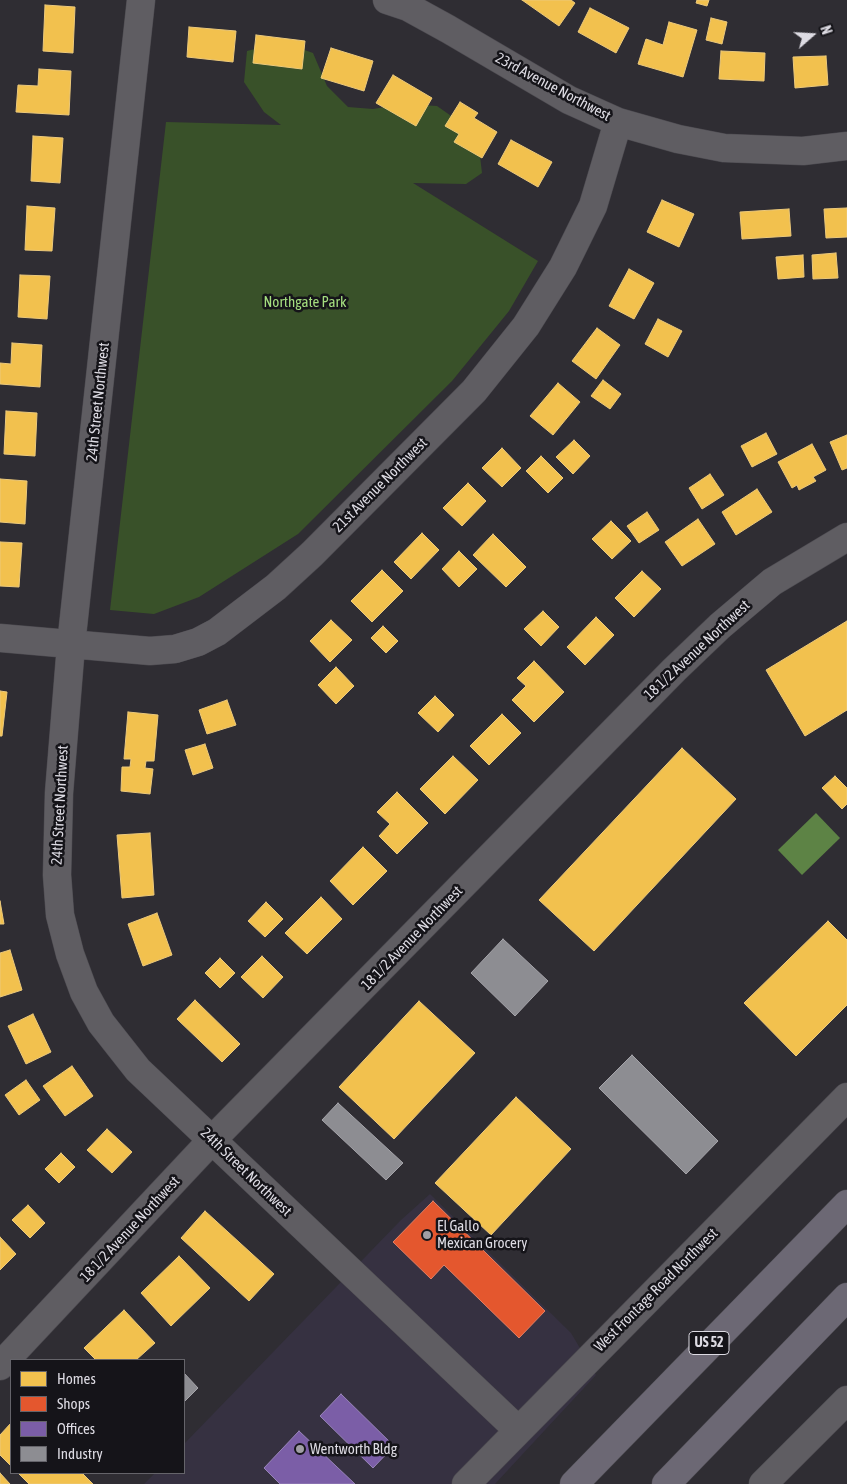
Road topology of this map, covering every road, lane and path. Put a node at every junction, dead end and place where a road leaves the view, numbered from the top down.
1 (141, 0) edge
2 (388, 0) edge
3 (618, 122) junction
4 (847, 146) edge
5 (847, 537) edge
6 (0, 638) edge
7 (71, 645) junction
8 (847, 1097) edge
9 (212, 1140) junction
10 (847, 1204) edge
11 (847, 1297) edge
12 (0, 1366) edge
13 (847, 1400) edge
14 (518, 1430) junction
15 (466, 1484) edge
16 (574, 1484) edge
17 (666, 1484) edge
18 (763, 1484) edge

1 - 7 street, 24th Street Northwest
2 - 3 street, 23rd Avenue Northwest
3 - 4 street, 23rd Avenue Northwest
3 - 7 street, 21st Avenue Northwest
5 - 9 street, 18 1/2 Avenue Northwest
6 - 7 street, 21st Avenue Northwest
7 - 9 street, 24th Street Northwest
8 - 14 street, West Frontage Road Northwest
9 - 12 street, 18 1/2 Avenue Northwest
9 - 14 street, 24th Street Northwest
10 - 16 highway, US 52
11 - 17 highway
13 - 18 street
14 - 15 street, West Frontage Road Northwest

